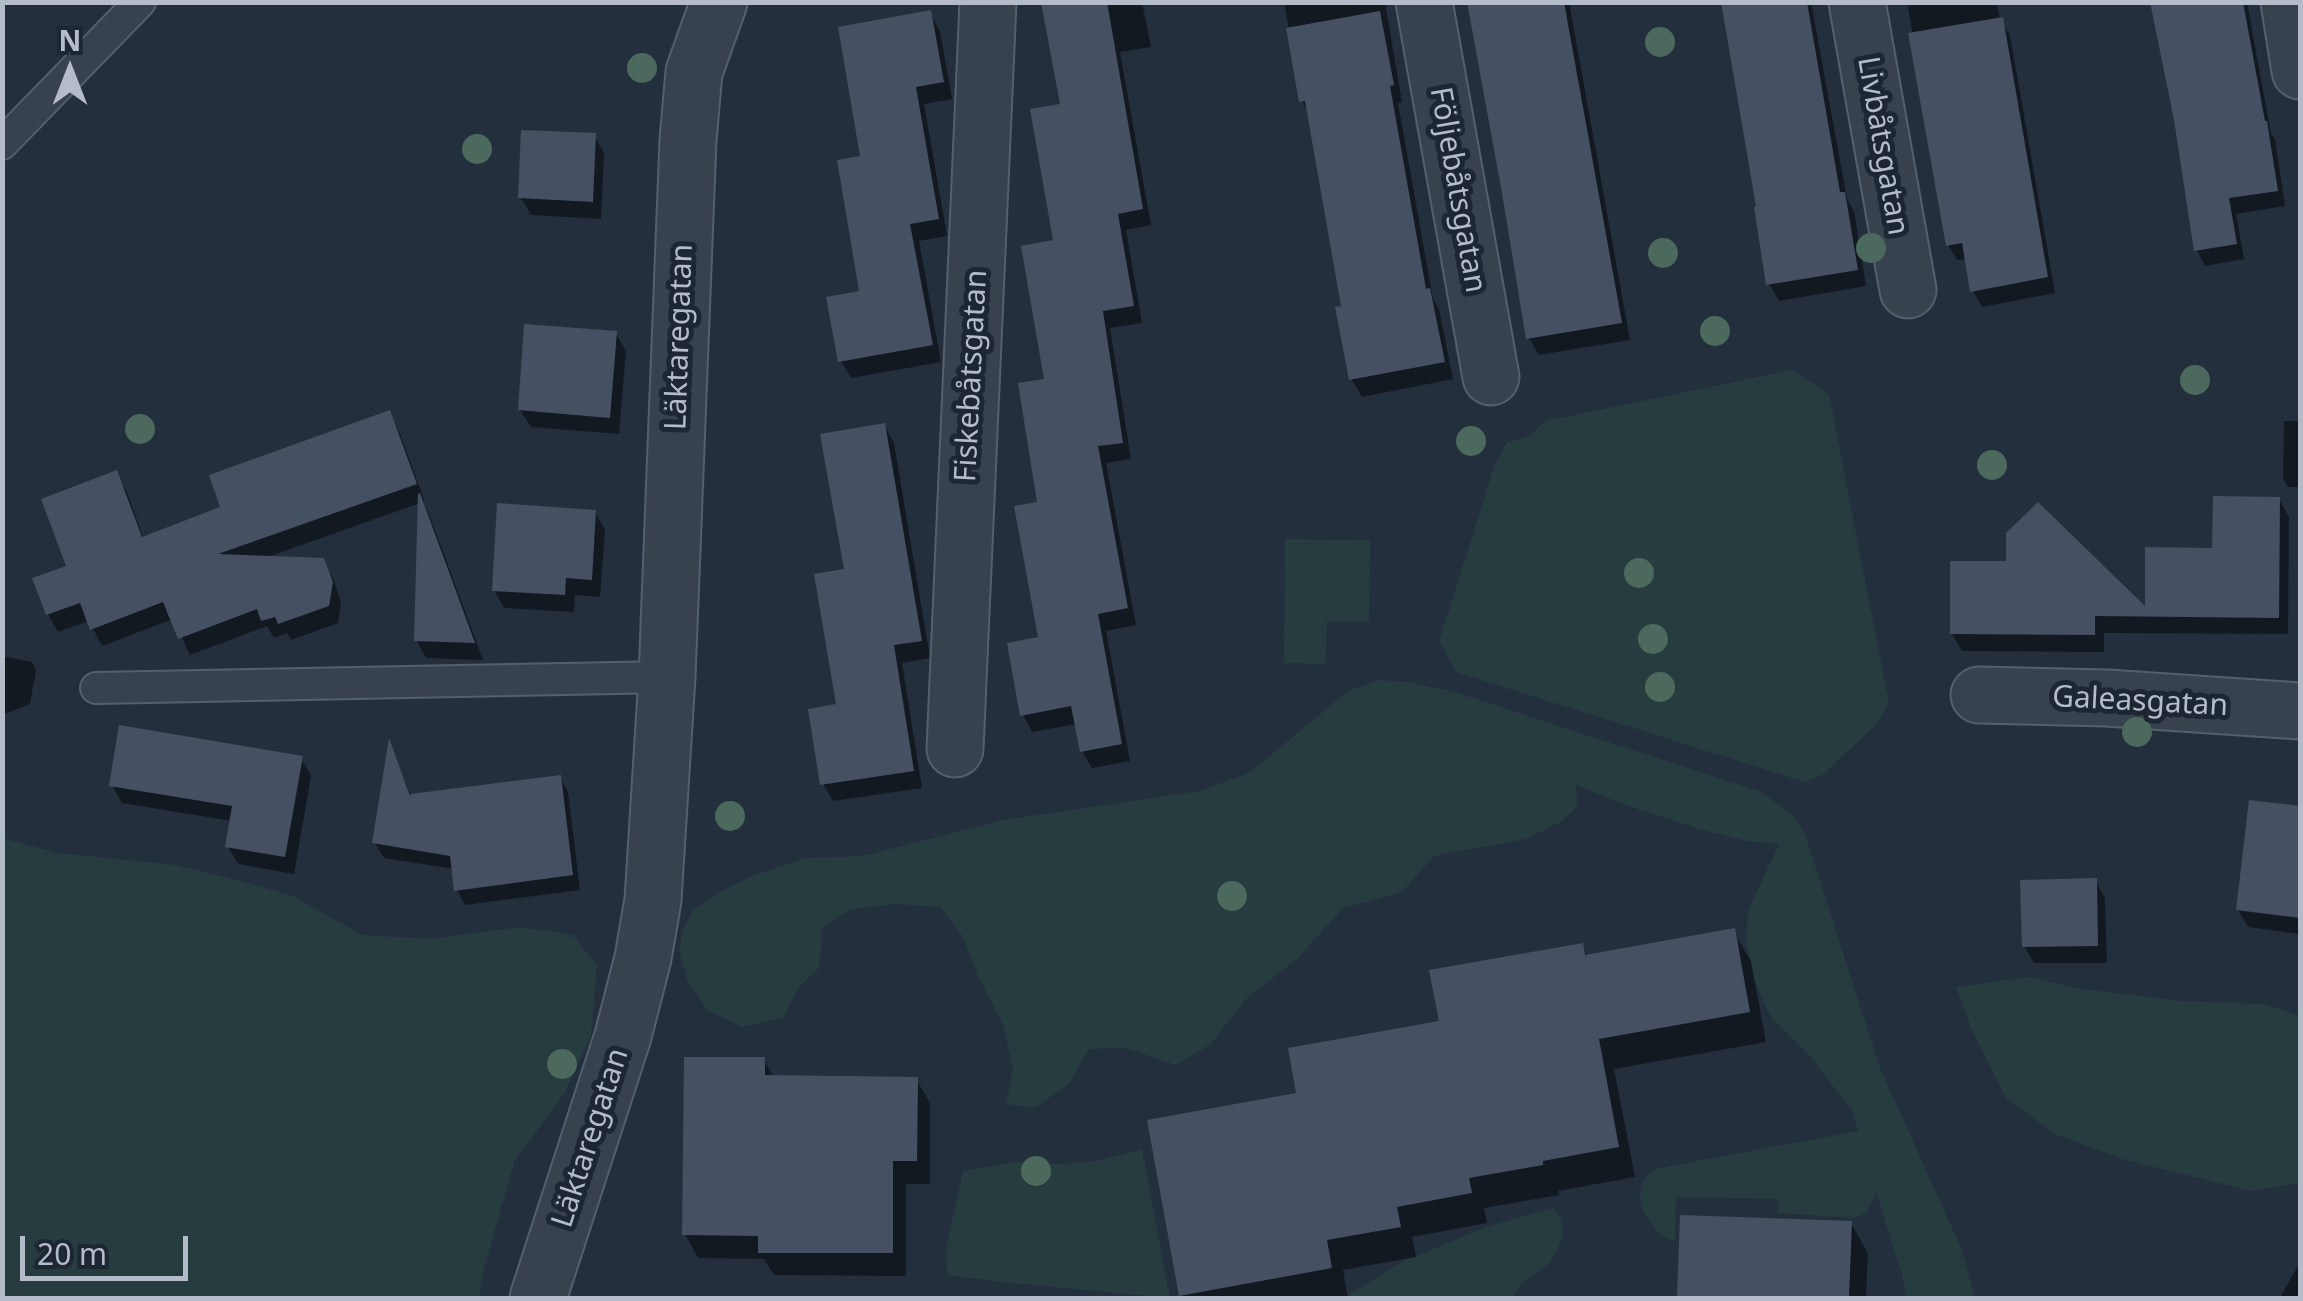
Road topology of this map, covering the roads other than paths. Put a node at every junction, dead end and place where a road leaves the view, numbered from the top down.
1 (140, 2) edge
2 (719, 2) edge
3 (988, 2) edge
4 (1424, 2) edge
5 (1857, 2) edge
6 (2289, 2) edge
7 (2300, 71) edge
8 (2, 144) edge
9 (1908, 290) dead end
10 (1490, 377) dead end
11 (667, 677) junction
12 (96, 688) dead end
13 (1979, 695) dead end
14 (2300, 711) edge
15 (955, 748) dead end
16 (538, 1298) edge

1 - 8 lane
2 - 11 street, Läktaregatan
3 - 15 street, Fiskebåtsgatan
4 - 10 street, Följebåtsgatan
5 - 9 street, Livbåtsgatan
6 - 7 street
11 - 12 lane
11 - 16 street, Läktaregatan
13 - 14 street, Galeasgatan

